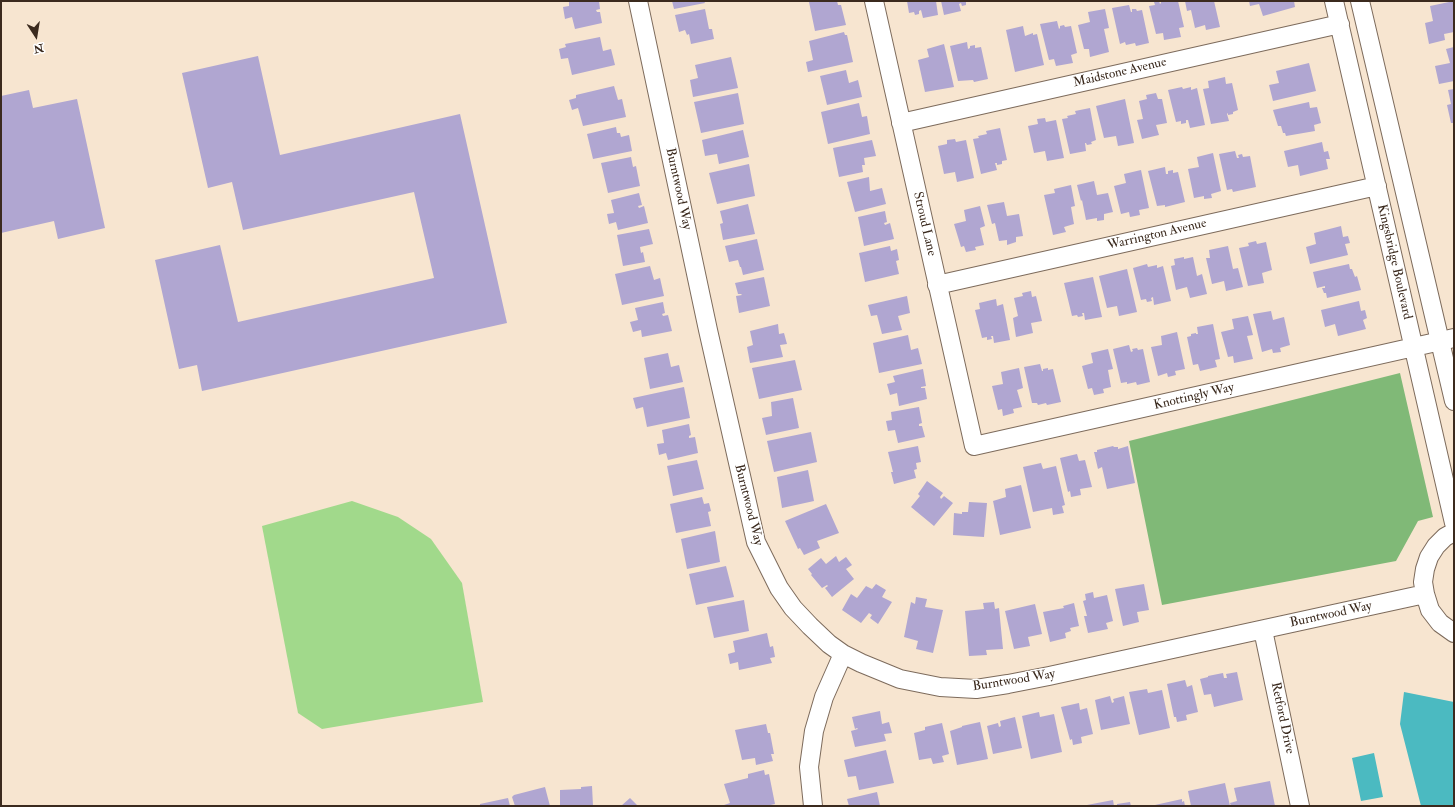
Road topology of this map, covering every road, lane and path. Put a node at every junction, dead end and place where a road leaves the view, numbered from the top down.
1 (638, 1) edge
2 (874, 1) edge
3 (1334, 1) edge
4 (1360, 1) edge
5 (1340, 24) junction
6 (901, 123) junction
7 (1377, 186) junction
8 (937, 285) junction
9 (1447, 340) edge
10 (1414, 348) junction
11 (1454, 401) edge
12 (974, 446) joint
13 (1454, 523) edge
14 (1454, 532) edge
15 (1425, 594) junction
16 (1263, 630) junction
17 (1454, 633) edge
18 (843, 654) junction
19 (812, 806) edge
20 (1300, 806) edge

1 - 18 street, Burntwood Way
2 - 6 street, Stroud Lane
3 - 5 street, Kingsbridge Boulevard
4 - 9 street, Kingsbridge Boulevard
5 - 6 street, Maidstone Avenue
5 - 7 street, Kingsbridge Boulevard
6 - 8 street, Stroud Lane
7 - 8 street, Warrington Avenue
7 - 10 street, Kingsbridge Boulevard
8 - 12 street, Stroud Lane
9 - 10 street, Knottingly Way
9 - 11 street, Kingsbridge Boulevard
10 - 12 street, Knottingly Way
10 - 13 street, Kingsbridge Boulevard
14 - 15 street
15 - 16 street, Burntwood Way
15 - 17 street
16 - 18 street, Burntwood Way
16 - 20 street, Retford Drive
18 - 19 street

